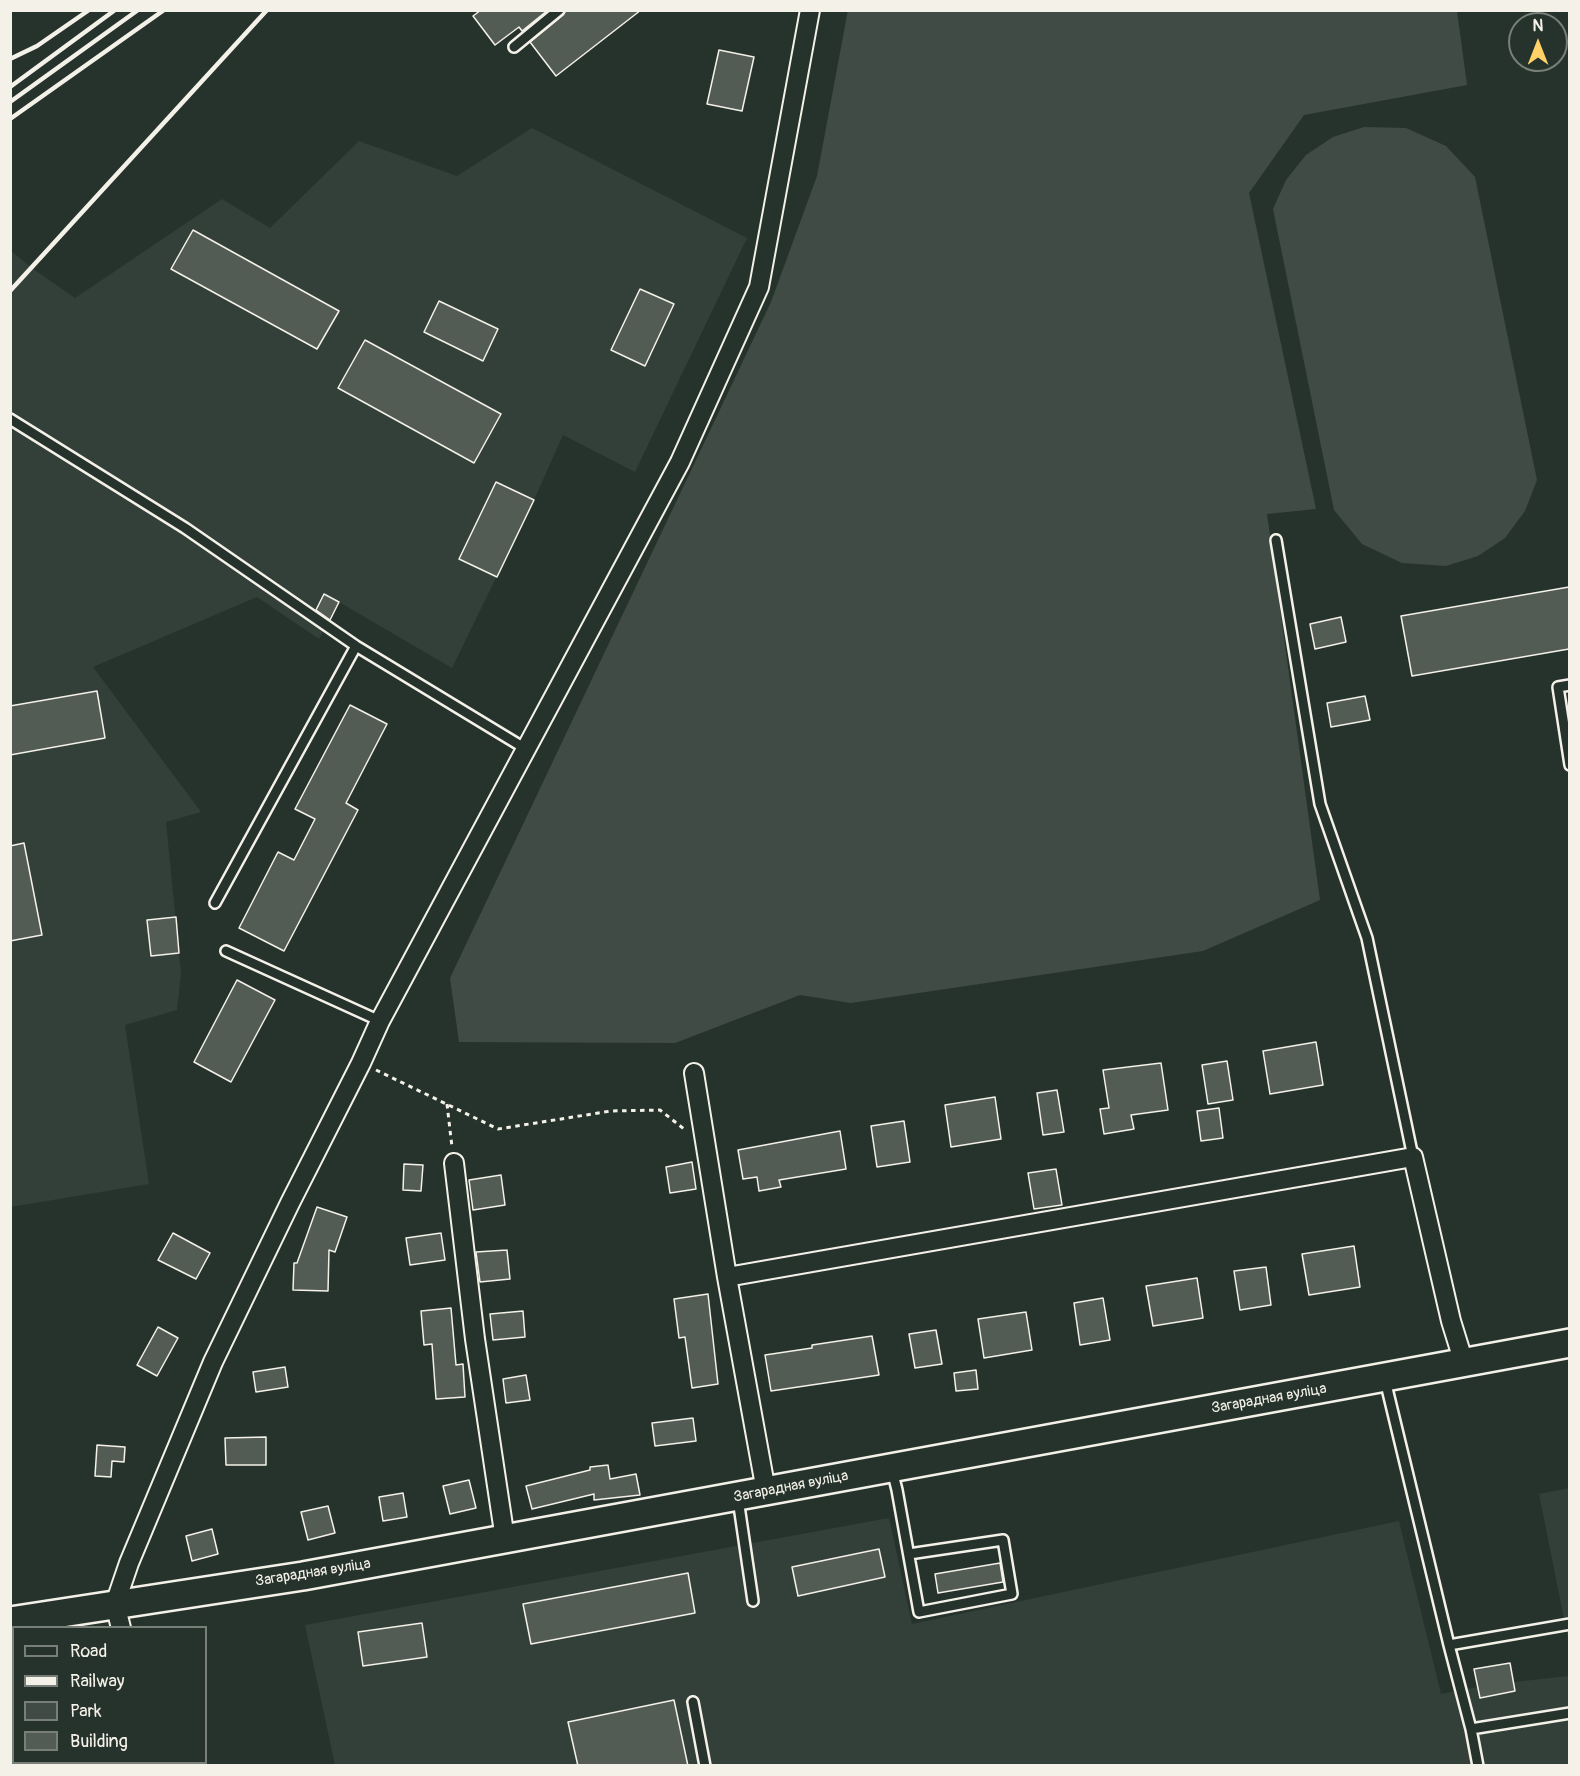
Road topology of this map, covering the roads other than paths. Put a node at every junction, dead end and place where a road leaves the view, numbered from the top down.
1 (560, 10) edge
2 (810, 10) edge
3 (514, 46) dead end
4 (10, 419) edge
5 (1276, 540) dead end
6 (356, 646) junction
7 (1569, 685) edge
8 (526, 749) junction
9 (1569, 765) edge
10 (215, 903) dead end
11 (226, 951) dead end
12 (380, 1021) junction
13 (694, 1073) dead end
14 (1413, 1156) junction
15 (454, 1163) road end
16 (727, 1277) junction
17 (1569, 1343) edge
18 (1464, 1363) junction
19 (1385, 1377) junction
20 (891, 1468) junction
21 (766, 1491) junction
22 (737, 1497) junction
23 (505, 1539) junction
24 (909, 1554) junction
25 (753, 1601) dead end
26 (118, 1616) edge
27 (10, 1621) edge
28 (1569, 1624) edge
29 (1449, 1645) junction
30 (693, 1702) dead end
31 (1569, 1713) edge
32 (1471, 1729) junction
33 (705, 1766) edge
34 (1478, 1766) edge

1 - 3 lane
2 - 8 street
4 - 6 lane
5 - 14 lane
6 - 8 lane
6 - 10 lane
7 - 9 lane
8 - 12 street
11 - 12 lane
12 - 26 street
13 - 16 street
14 - 16 street
14 - 18 street
15 - 23 street
16 - 21 street
17 - 18 main road, Загарадная вуліца
18 - 19 main road, Загарадная вуліца
19 - 20 main road, Загарадная вуліца
19 - 29 lane
20 - 21 main road, Загарадная вуліца
20 - 24 lane
21 - 22 main road, Загарадная вуліца
22 - 23 main road, Загарадная вуліца
22 - 25 lane
23 - 26 main road, Загарадная вуліца
24 - 24 lane
26 - 27 main road, Загарадная вуліца
28 - 29 lane
29 - 32 lane
30 - 33 lane
31 - 32 lane
32 - 34 lane

